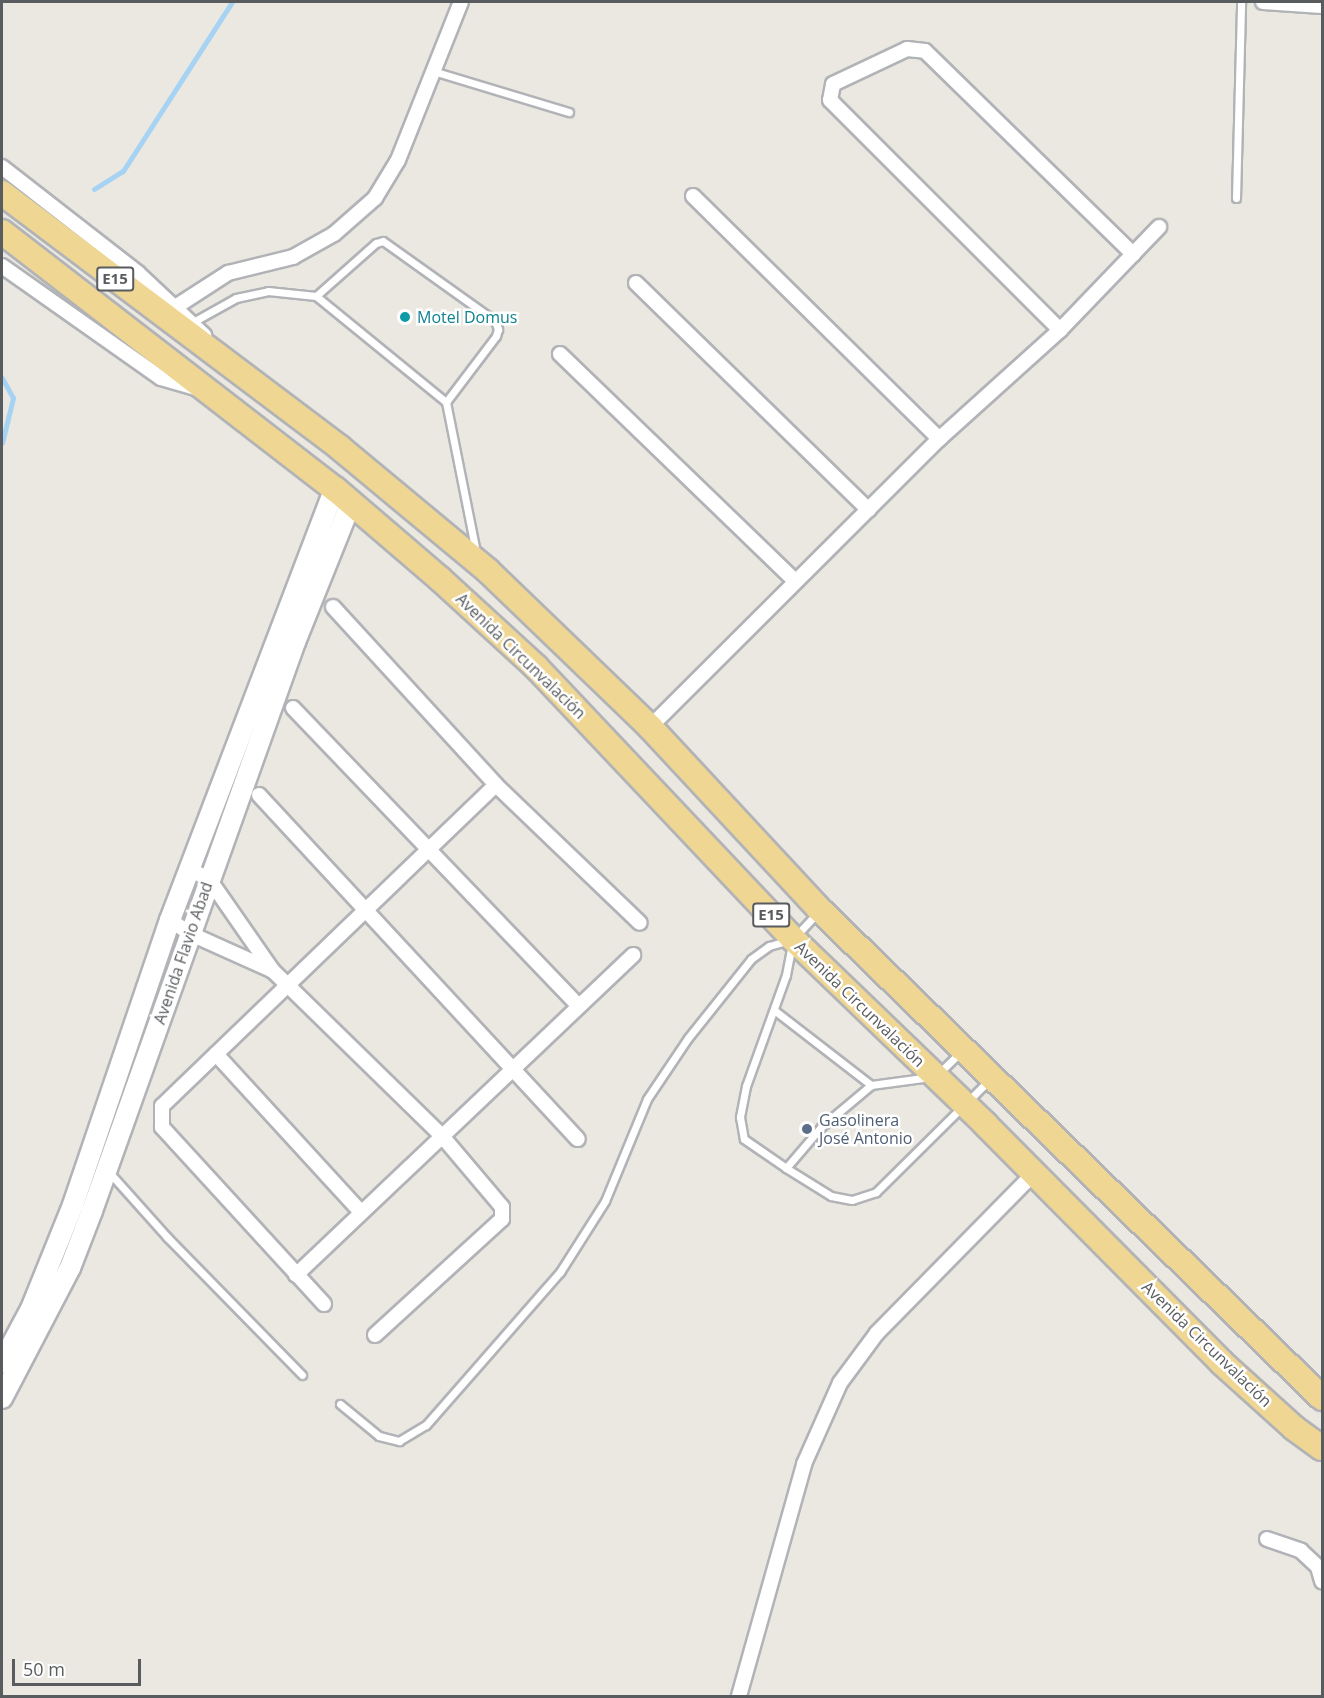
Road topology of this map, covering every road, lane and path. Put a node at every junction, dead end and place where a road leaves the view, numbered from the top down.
1 (461, 2) edge
2 (1240, 2) edge
3 (1263, 2) edge
4 (1323, 6) edge
5 (433, 71) junction
6 (569, 112) dead end
7 (2, 167) edge
8 (2, 193) edge
9 (693, 196) dead end
10 (1236, 198) dead end
11 (1159, 228) dead end
12 (2, 232) edge
13 (1133, 254) junction
14 (2, 266) edge
15 (636, 283) dead end
16 (316, 296) junction
17 (177, 306) junction
18 (193, 322) junction
19 (1060, 330) junction
20 (560, 354) dead end
21 (228, 364) junction
22 (210, 393) junction
23 (446, 402) junction
24 (939, 440) junction
25 (343, 496) junction
26 (869, 510) junction
27 (488, 572) junction
28 (795, 581) junction
29 (333, 607) dead end
30 (293, 708) dead end
31 (650, 727) junction
32 (496, 785) junction
33 (259, 795) dead end
34 (754, 841) junction
35 (427, 849) junction
36 (725, 864) junction
37 (189, 869) junction
38 (209, 879) junction
39 (365, 909) junction
40 (820, 910) junction
41 (170, 920) junction
42 (640, 923) dead end
43 (191, 934) junction
44 (793, 939) junction
45 (633, 955) dead end
46 (873, 961) junction
47 (273, 971) junction
48 (288, 984) junction
49 (844, 989) junction
50 (578, 1005) junction
51 (774, 1010) junction
52 (963, 1050) junction
53 (216, 1054) junction
54 (513, 1069) junction
55 (935, 1077) junction
56 (991, 1077) junction
57 (872, 1084) junction
58 (1011, 1099) junction
59 (965, 1105) junction
60 (985, 1124) junction
61 (442, 1136) junction
62 (578, 1139) dead end
63 (107, 1168) junction
64 (786, 1168) junction
65 (1034, 1173) junction
66 (361, 1212) junction
67 (296, 1275) junction
68 (324, 1304) dead end
69 (375, 1335) dead end
70 (2, 1363) edge
71 (302, 1375) dead end
72 (2, 1398) edge
73 (1323, 1398) edge
74 (340, 1404) dead end
75 (1323, 1448) edge
76 (1268, 1539) dead end
77 (1323, 1581) edge
78 (739, 1696) edge

1 - 5 street
2 - 10 lane
3 - 4 street
5 - 6 lane
5 - 17 street
7 - 17 street, E15
8 - 21 highway, E15
9 - 24 street
11 - 13 street
12 - 22 highway, Avenida Circunvalación / E15
13 - 19 street
13 - 19 street
14 - 22 street, Avenida Circunvalación / E15
15 - 26 street
16 - 18 lane
16 - 23 lane
16 - 23 lane
17 - 18 street, E15
18 - 21 street, E15
19 - 24 street
20 - 28 street
21 - 27 highway, E15
22 - 25 highway, Avenida Circunvalación / E15
23 - 27 lane
24 - 26 street
25 - 36 highway, Avenida Circunvalación / E15
25 - 37 street, Avenida Flavio Abad
25 - 38 street, Avenida Flavio Abad
26 - 28 street
27 - 31 highway, E15
28 - 31 street
29 - 32 street
30 - 35 street
31 - 34 highway, E15
32 - 35 street
32 - 42 street
33 - 39 street
34 - 36 highway
34 - 40 highway, E15
35 - 39 street
35 - 50 street
36 - 44 highway, Avenida Circunvalación / E15
37 - 38 street
37 - 41 street, Avenida Flavio Abad
38 - 43 street, Avenida Flavio Abad
38 - 47 street
39 - 48 street
39 - 54 street
40 - 44 lane
40 - 46 highway, E15
41 - 43 street
41 - 70 street, Avenida Flavio Abad
43 - 47 street
43 - 63 street, Avenida Flavio Abad
44 - 49 highway, Avenida Circunvalación / E15
44 - 51 lane
44 - 74 lane
45 - 50 street
46 - 49 highway
46 - 52 highway, E15
47 - 48 street
48 - 53 street
48 - 61 street
49 - 55 highway, Avenida Circunvalación / E15
50 - 54 street
51 - 57 lane
51 - 64 lane
52 - 55 lane
52 - 56 highway, E15
53 - 66 street
53 - 67 street
54 - 61 street
54 - 62 street
55 - 57 lane
55 - 59 highway, Avenida Circunvalación / E15
56 - 58 highway, E15
56 - 59 lane
57 - 64 lane
58 - 60 highway
58 - 73 highway, E15
59 - 60 highway, Avenida Circunvalación / E15
59 - 64 lane
60 - 65 highway, Avenida Circunvalación / E15
61 - 66 street
61 - 69 street
63 - 71 lane
63 - 72 street, Avenida Flavio Abad
65 - 75 highway, Avenida Circunvalación / E15
65 - 78 street
66 - 67 street
67 - 68 street
76 - 77 street

